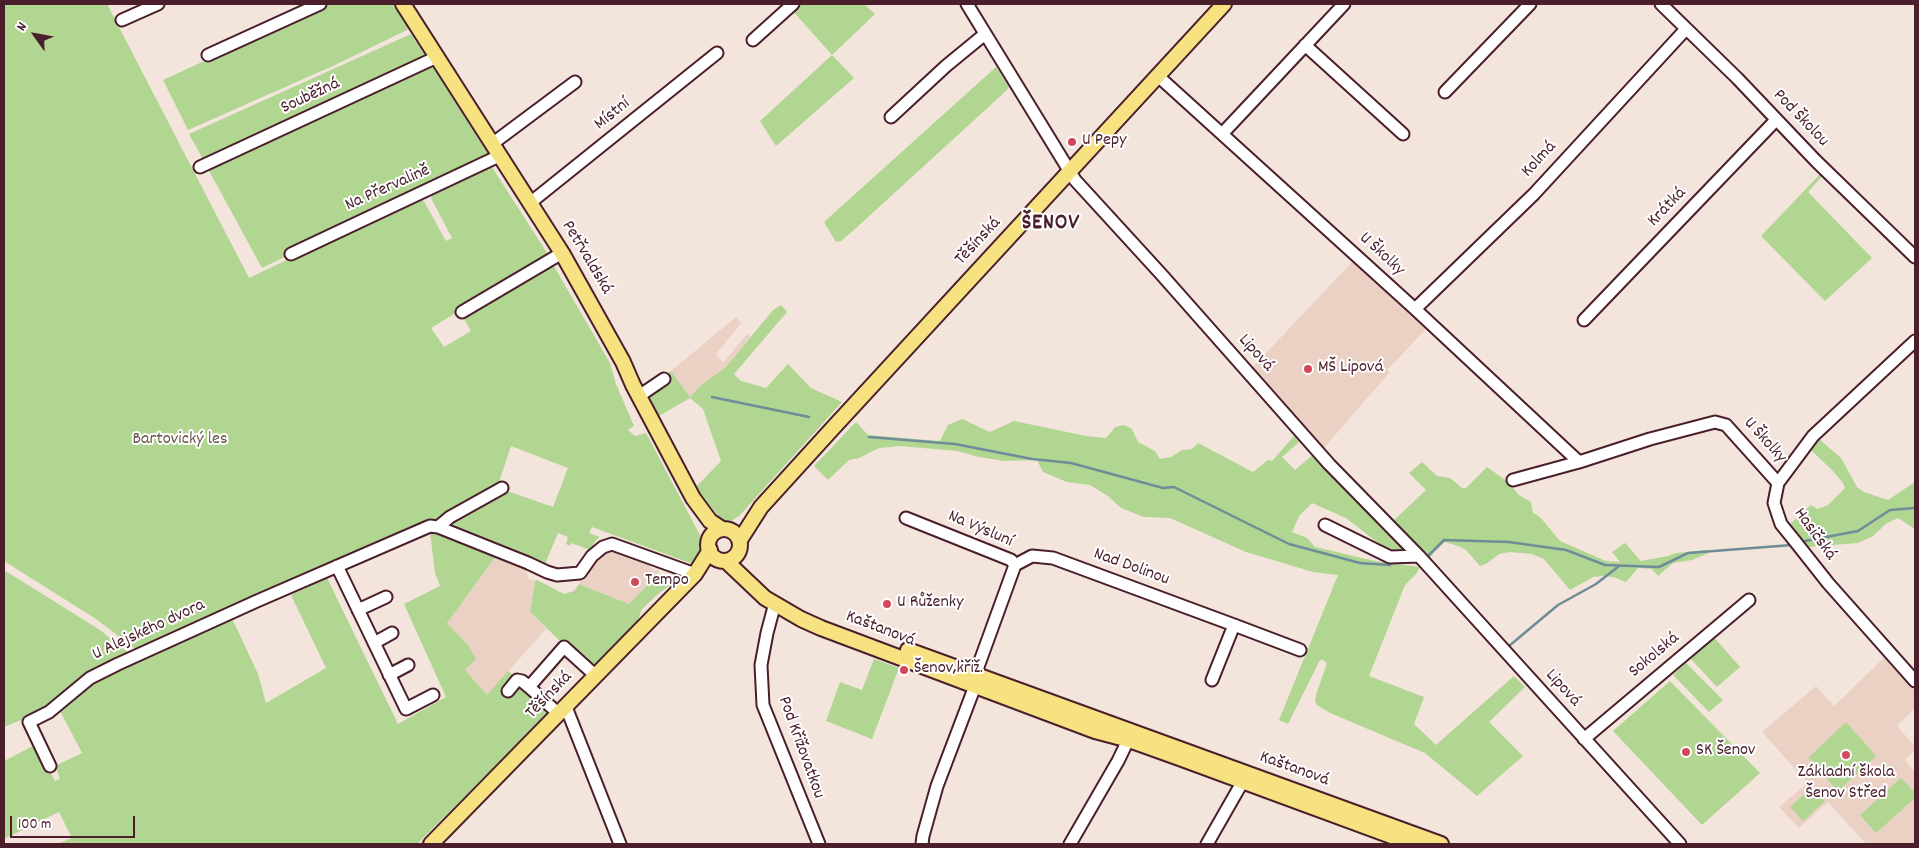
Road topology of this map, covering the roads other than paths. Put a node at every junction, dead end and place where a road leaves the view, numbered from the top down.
1 (158, 4) edge
2 (320, 4) edge
3 (403, 4) edge
4 (793, 4) edge
5 (967, 4) edge
6 (1224, 4) edge
7 (1344, 4) edge
8 (1530, 4) edge
9 (1661, 4) edge
10 (122, 20) dead end
11 (1686, 29) junction
12 (985, 34) junction
13 (753, 40) dead end
14 (1305, 45) junction
15 (717, 53) dead end
16 (208, 55) dead end
17 (437, 57) junction
18 (1158, 76) junction
19 (576, 82) dead end
20 (1445, 92) dead end
21 (891, 117) dead end
22 (1776, 120) junction
23 (1222, 134) junction
24 (1402, 134) dead end
25 (496, 150) junction
26 (200, 167) dead end
27 (1070, 172) junction
28 (530, 203) junction
29 (562, 253) junction
30 (291, 254) dead end
31 (1915, 257) edge
32 (1415, 310) junction
33 (462, 312) dead end
34 (1584, 320) dead end
35 (1915, 341) edge
36 (664, 379) dead end
37 (639, 396) junction
38 (1578, 462) junction
39 (1513, 480) dead end
40 (1778, 483) junction
41 (502, 488) dead end
42 (693, 498) junction
43 (906, 518) dead end
44 (1325, 525) dead end
45 (438, 527) junction
46 (733, 538) junction
47 (716, 553) junction
48 (1419, 556) junction
49 (1015, 565) junction
50 (337, 566) junction
51 (695, 574) junction
52 (747, 582) junction
53 (386, 597) dead end
54 (1749, 600) dead end
55 (775, 603) junction
56 (358, 610) junction
57 (1234, 625) junction
58 (392, 633) dead end
59 (374, 643) junction
60 (1300, 650) dead end
61 (408, 665) dead end
62 (389, 675) junction
63 (596, 676) junction
64 (975, 680) junction
65 (1212, 680) dead end
66 (1915, 681) edge
67 (529, 687) junction
68 (508, 690) dead end
69 (433, 695) dead end
70 (562, 711) junction
71 (1131, 736) junction
72 (1584, 739) junction
73 (50, 766) dead end
74 (1245, 777) junction
75 (446, 828) junction
76 (431, 844) edge
77 (440, 844) edge
78 (620, 844) edge
79 (819, 844) edge
80 (922, 844) edge
81 (1070, 844) edge
82 (1208, 844) edge
83 (1413, 844) edge
84 (1441, 844) edge
85 (1680, 844) edge

1 - 10 street
2 - 16 street
3 - 17 main road, Petřvaldská
4 - 13 street
5 - 12 street, Lipová
6 - 18 main road, Těšínská
7 - 14 street
8 - 20 street
9 - 11 street, Pod Školou
11 - 22 street, Pod Školou
11 - 32 street, Kolmá
12 - 21 street
12 - 27 street, Lipová
14 - 23 street
14 - 24 street
15 - 28 street, Místní
17 - 25 main road, Petřvaldská
17 - 26 street, Souběžná
18 - 23 street, U Školky
18 - 27 main road, Těšínská
19 - 25 street
22 - 31 street, Pod Školou
22 - 34 street, Krátká
23 - 32 street, U Školky
25 - 28 main road, Petřvaldská
25 - 30 street, Na Přervalině
27 - 46 main road, Těšínská
27 - 48 street, Lipová
28 - 29 main road, Petřvaldská
29 - 33 street
29 - 37 main road, Petřvaldská
32 - 38 street, U Školky
35 - 40 street
36 - 37 street
37 - 42 main road, Petřvaldská
38 - 39 street, U Školky
38 - 40 street, U Školky
40 - 66 street, Hasičská
41 - 45 street, U Alejského dvora
42 - 46 main road, Petřvaldská
42 - 47 main road, Petřvaldská
43 - 49 street, Na Výsluní
44 - 48 street
45 - 50 street, U Alejského dvora
45 - 51 street
46 - 47 main road
46 - 47 main road
46 - 52 main road
47 - 51 main road, Těšínská
47 - 52 main road, Kaštanová
48 - 72 street, Lipová
49 - 57 street, Nad Dolinou
49 - 64 street, Na Výsluní
50 - 56 street
50 - 73 street, U Alejského dvora
51 - 63 main road, Těšínská
52 - 55 main road, Kaštanová
53 - 56 street
54 - 72 street, Sokolská
55 - 64 main road, Kaštanová
55 - 79 street, Pod Křižovatkou
56 - 59 street
57 - 60 street, Nad Dolinou
57 - 65 street
58 - 59 street
59 - 62 street
61 - 62 street
62 - 69 street
63 - 67 street
63 - 70 main road, Těšínská
64 - 71 main road, Kaštanová
64 - 80 street, Na Výsluní
67 - 68 street
67 - 70 street
70 - 75 main road, Těšínská
70 - 78 street
71 - 74 main road, Kaštanová
71 - 81 street
72 - 85 street, Lipová
74 - 82 street
74 - 83 main road, Kaštanová
74 - 84 main road, Kaštanová
75 - 76 main road, Těšínská
75 - 77 street

